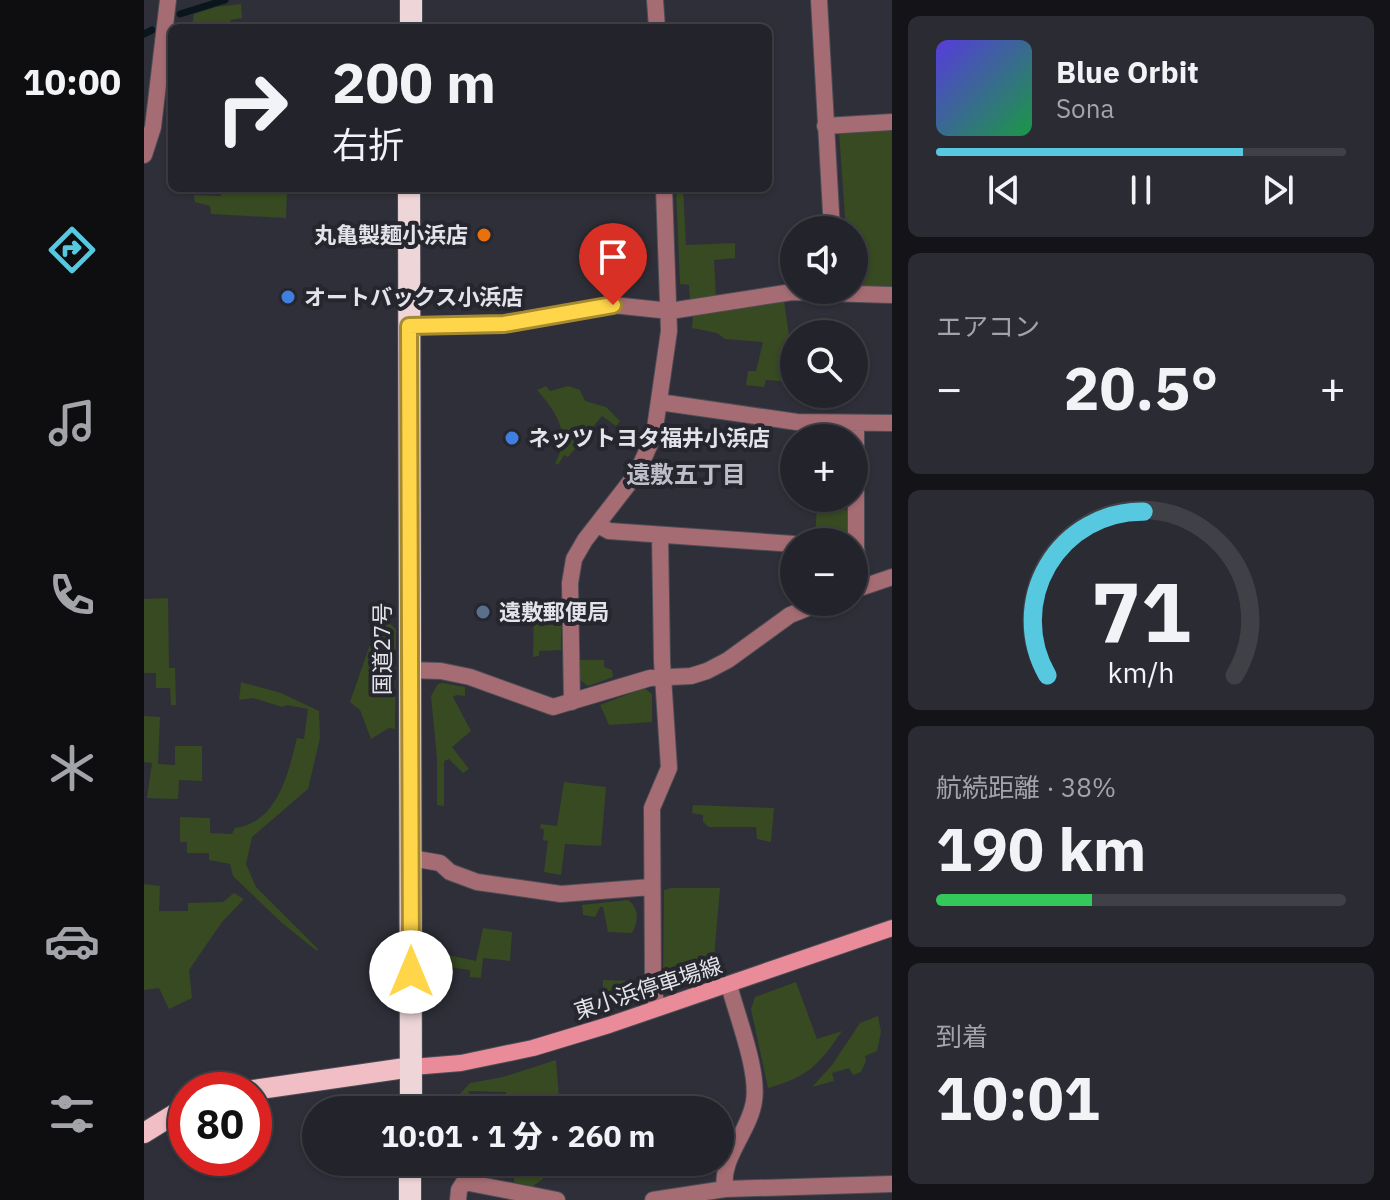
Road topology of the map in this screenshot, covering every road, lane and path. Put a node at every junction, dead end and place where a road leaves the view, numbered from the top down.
1 (168, 0) edge
2 (411, 0) edge
3 (655, 0) edge
4 (819, 0) edge
5 (411, 24) edge
6 (657, 24) edge
7 (152, 77) edge
8 (892, 122) edge
9 (825, 126) junction
10 (144, 155) edge
11 (409, 192) edge
12 (664, 192) edge
13 (831, 216) edge
14 (868, 293) edge
15 (780, 294) edge
16 (892, 295) edge
17 (670, 311) junction
18 (409, 326) junction
19 (659, 402) junction
20 (892, 423) edge
21 (856, 424) joint
22 (598, 525) junction
23 (660, 535) junction
24 (780, 543) edge
25 (892, 577) edge
26 (868, 585) edge
27 (789, 616) edge
28 (408, 670) junction
29 (664, 678) junction
30 (572, 702) junction
31 (411, 858) junction
32 (651, 887) junction
33 (892, 928) edge
34 (729, 985) junction
35 (658, 1008) junction
36 (412, 1067) junction
37 (272, 1087) edge
38 (411, 1096) edge
39 (168, 1118) edge
40 (144, 1133) edge
41 (410, 1176) edge
42 (892, 1184) edge
43 (725, 1189) junction
44 (410, 1200) edge
45 (458, 1200) edge
46 (557, 1200) edge
47 (653, 1200) edge

1 - 7 street
2 - 5 highway
3 - 6 street
4 - 9 street
7 - 10 street
8 - 9 street
9 - 13 street
11 - 18 highway, 国道27号
12 - 17 street
14 - 16 street
15 - 17 street
17 - 18 street
17 - 19 street
18 - 28 highway, 国道27号
19 - 21 street
19 - 22 street
20 - 21 street
22 - 23 street
22 - 30 street
23 - 24 street
23 - 29 street
25 - 26 street
27 - 29 street
28 - 30 street
28 - 31 highway, 国道27号
29 - 30 street
29 - 32 street
31 - 32 street
31 - 36 highway, 国道27号
32 - 35 street
33 - 34 main road, 東小浜停車場線
34 - 35 main road, 東小浜停車場線
34 - 43 street
35 - 36 main road, 東小浜停車場線
36 - 37 main road
36 - 38 highway, 国道27号
39 - 40 main road
41 - 44 highway
42 - 43 street
43 - 47 street
45 - 46 street

